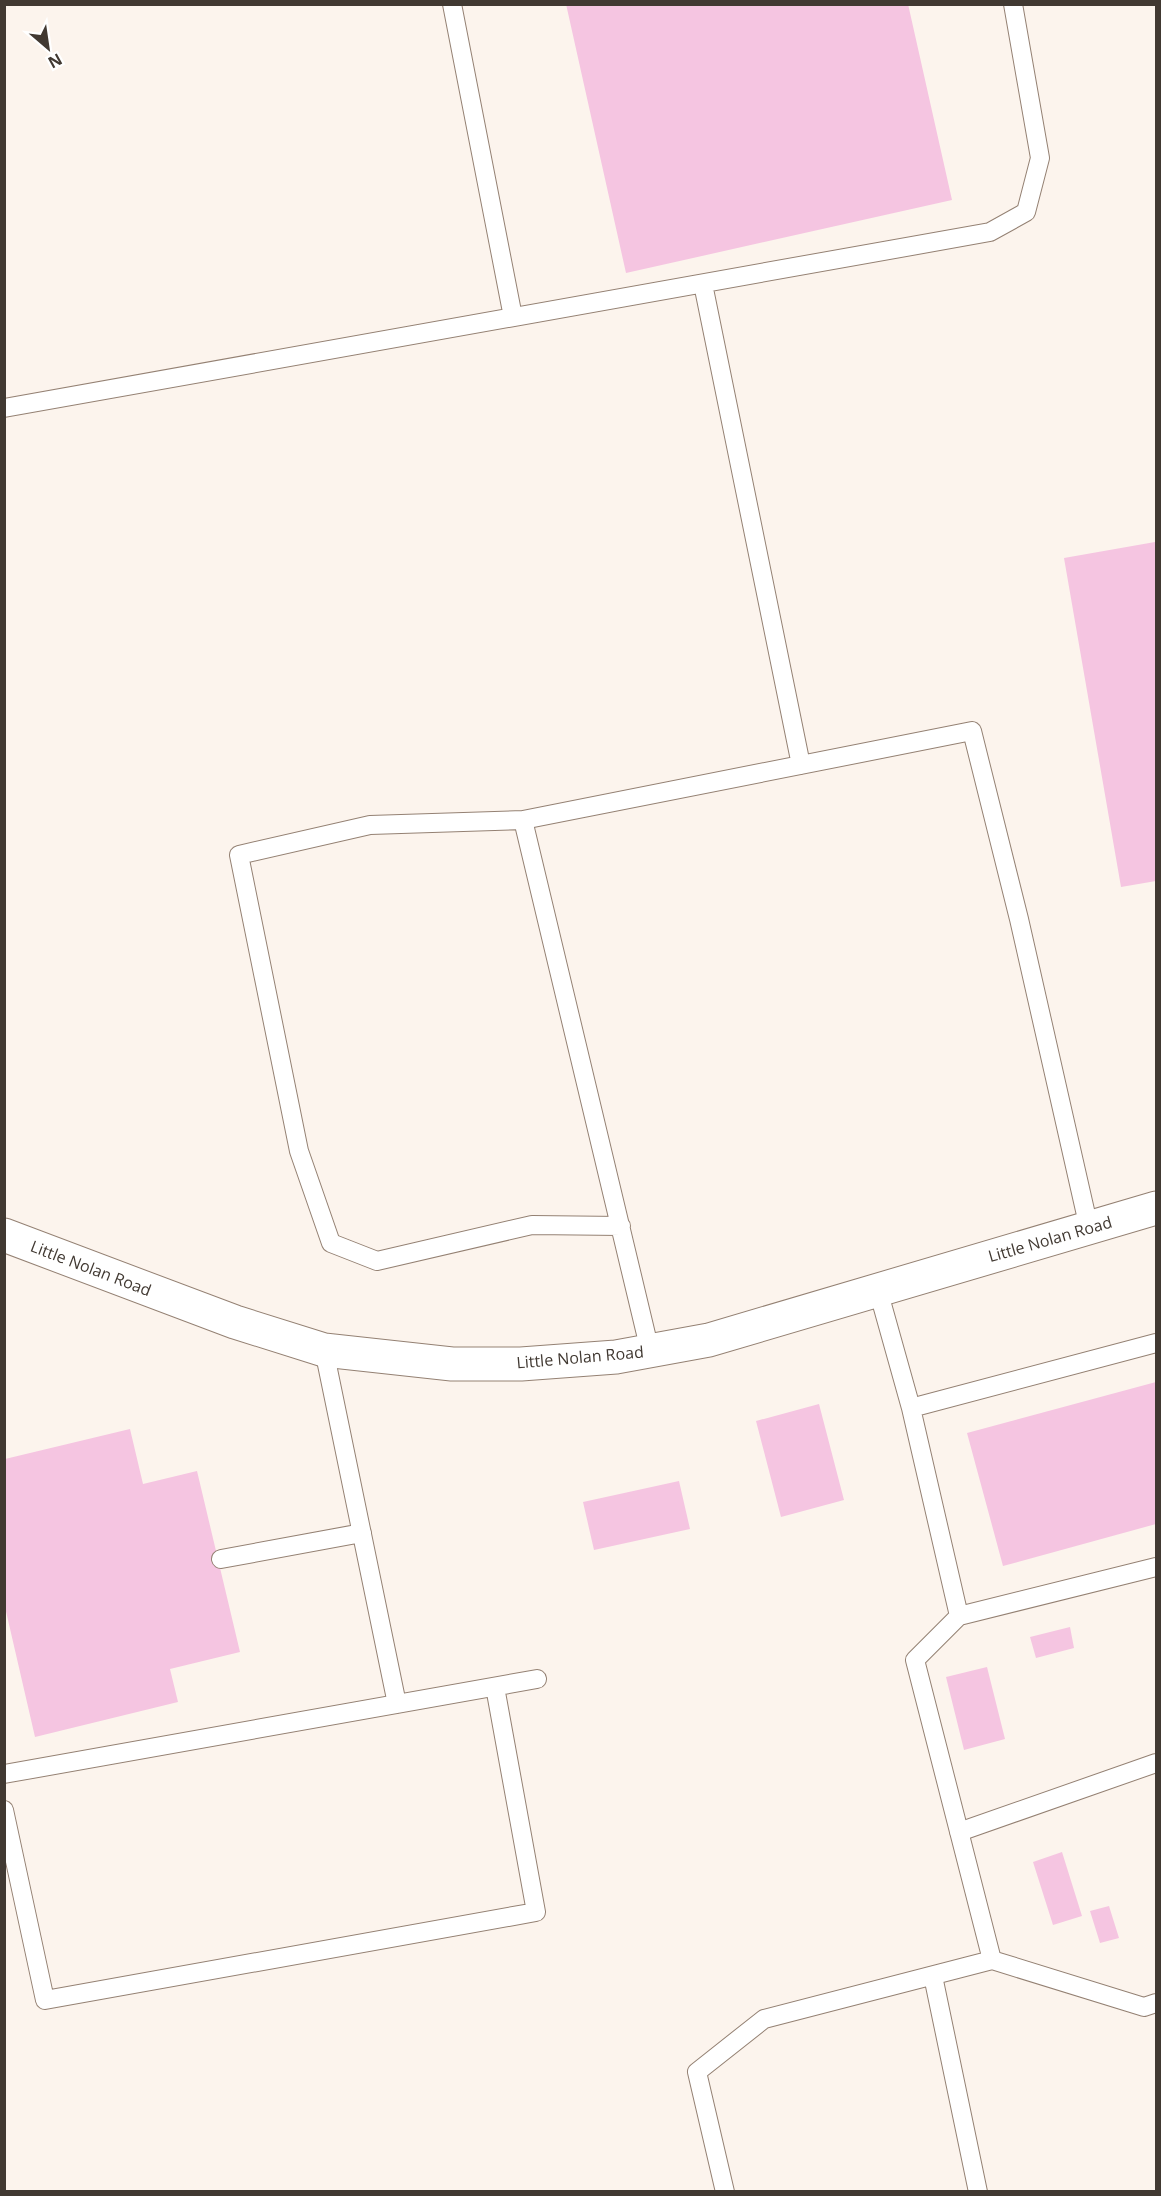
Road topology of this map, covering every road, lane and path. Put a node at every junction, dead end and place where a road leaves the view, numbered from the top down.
1 (452, 4) edge
2 (1012, 4) edge
3 (704, 284) junction
4 (513, 317) junction
5 (4, 408) edge
6 (801, 765) junction
7 (523, 820) junction
8 (1156, 1208) edge
9 (621, 1226) junction
10 (1089, 1228) junction
11 (4, 1235) edge
12 (878, 1290) junction
13 (1156, 1342) edge
14 (324, 1350) junction
15 (650, 1351) junction
16 (911, 1408) junction
17 (362, 1533) junction
18 (221, 1559) dead end
19 (1156, 1567) edge
20 (959, 1616) junction
21 (537, 1679) dead end
22 (495, 1687) junction
23 (397, 1704) junction
24 (1156, 1763) edge
25 (4, 1774) edge
26 (4, 1810) edge
27 (959, 1832) junction
28 (992, 1960) junction
29 (933, 1976) junction
30 (1156, 2002) edge
31 (725, 2192) edge
32 (978, 2192) edge

1 - 4 lane
2 - 3 lane
3 - 4 lane
3 - 6 lane
4 - 5 lane
6 - 7 lane
6 - 10 lane
7 - 9 lane
7 - 9 lane
8 - 10 street, Little Nolan Road
9 - 15 lane
10 - 12 street, Little Nolan Road
11 - 14 street, Little Nolan Road
12 - 15 street, Little Nolan Road
12 - 16 lane
13 - 16 lane
14 - 15 street, Little Nolan Road
14 - 17 lane
16 - 20 lane
17 - 18 lane
17 - 23 lane
19 - 20 lane
20 - 27 lane
21 - 22 lane
22 - 23 lane
22 - 26 lane
23 - 25 lane
24 - 27 lane
27 - 28 lane
28 - 29 lane
28 - 30 lane
29 - 31 lane
29 - 32 lane

